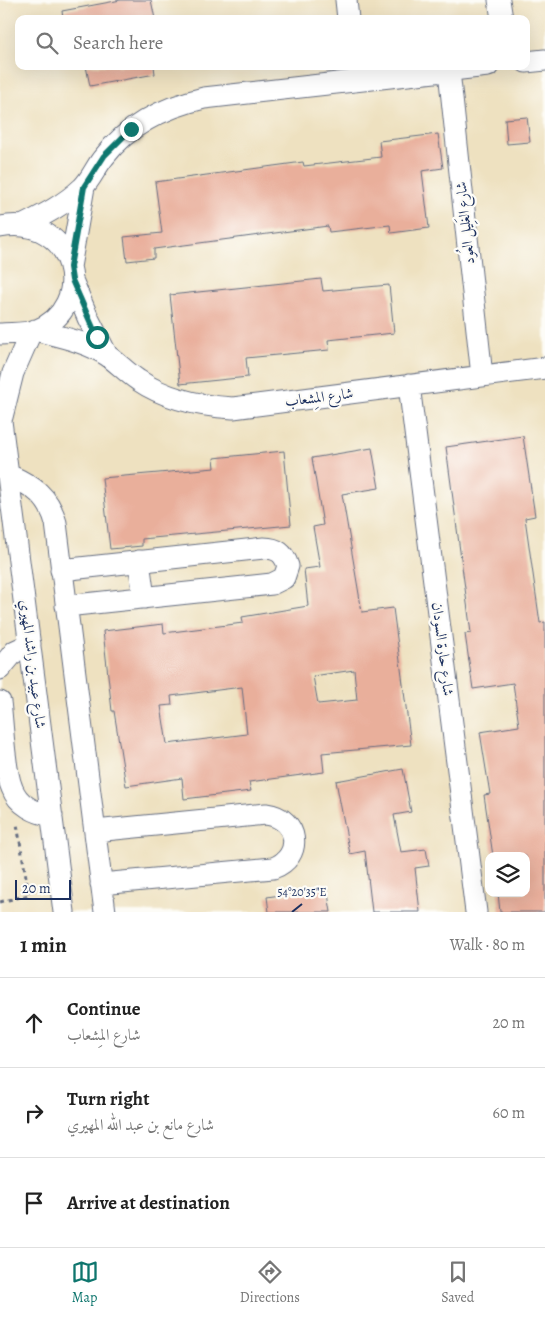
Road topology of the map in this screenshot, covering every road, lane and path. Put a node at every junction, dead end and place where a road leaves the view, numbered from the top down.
1 (346, 0) edge
2 (499, 0) edge
3 (348, 15) edge
4 (501, 15) edge
5 (545, 60) edge
6 (530, 62) edge
7 (457, 70) edge
8 (449, 71) junction
9 (354, 74) edge
10 (84, 187) junction
11 (10, 222) edge
12 (71, 274) junction
13 (33, 331) junction
14 (0, 334) edge
15 (107, 355) junction
16 (545, 368) edge
17 (482, 376) junction
18 (409, 385) junction
19 (1, 415) edge
20 (9, 475) junction
21 (140, 562) junction
22 (62, 570) junction
23 (144, 598) junction
24 (66, 606) junction
25 (30, 644) junction
26 (0, 669) edge
27 (0, 702) edge
28 (12, 789) junction
29 (52, 816) junction
30 (95, 831) junction
31 (101, 884) junction
32 (0, 902) edge
33 (64, 912) edge
34 (105, 912) edge
35 (476, 912) edge

1 - 3 street
2 - 4 street
5 - 6 street
7 - 8 street
8 - 9 street
8 - 17 street, شارع الغَلِيل العُود
9 - 10 street
10 - 11 street
10 - 12 street
11 - 12 street, شارع المِشعاب
12 - 13 street
12 - 15 street, شارع المِشعاب
13 - 14 street
13 - 15 street, شارع المِشعاب
13 - 19 street, شارع عبيد بن راشد المهيري
15 - 18 street, شارع المِشعاب
16 - 17 street, شارع المِشعاب
17 - 18 street, شارع المِشعاب
18 - 35 street, شارع حارة السودان
19 - 20 street, شارع عبيد بن راشد المهيري
20 - 22 street
20 - 25 street, شارع عبيد بن راشد المهيري
21 - 22 street
21 - 23 street
21 - 23 street
22 - 24 street
23 - 24 street
24 - 30 street
25 - 26 street
25 - 29 street, شارع عبيد بن راشد المهيري
27 - 28 street
28 - 29 street
28 - 32 path
29 - 33 street, شارع عبيد بن راشد المهيري
30 - 31 street
30 - 31 street
31 - 34 street

